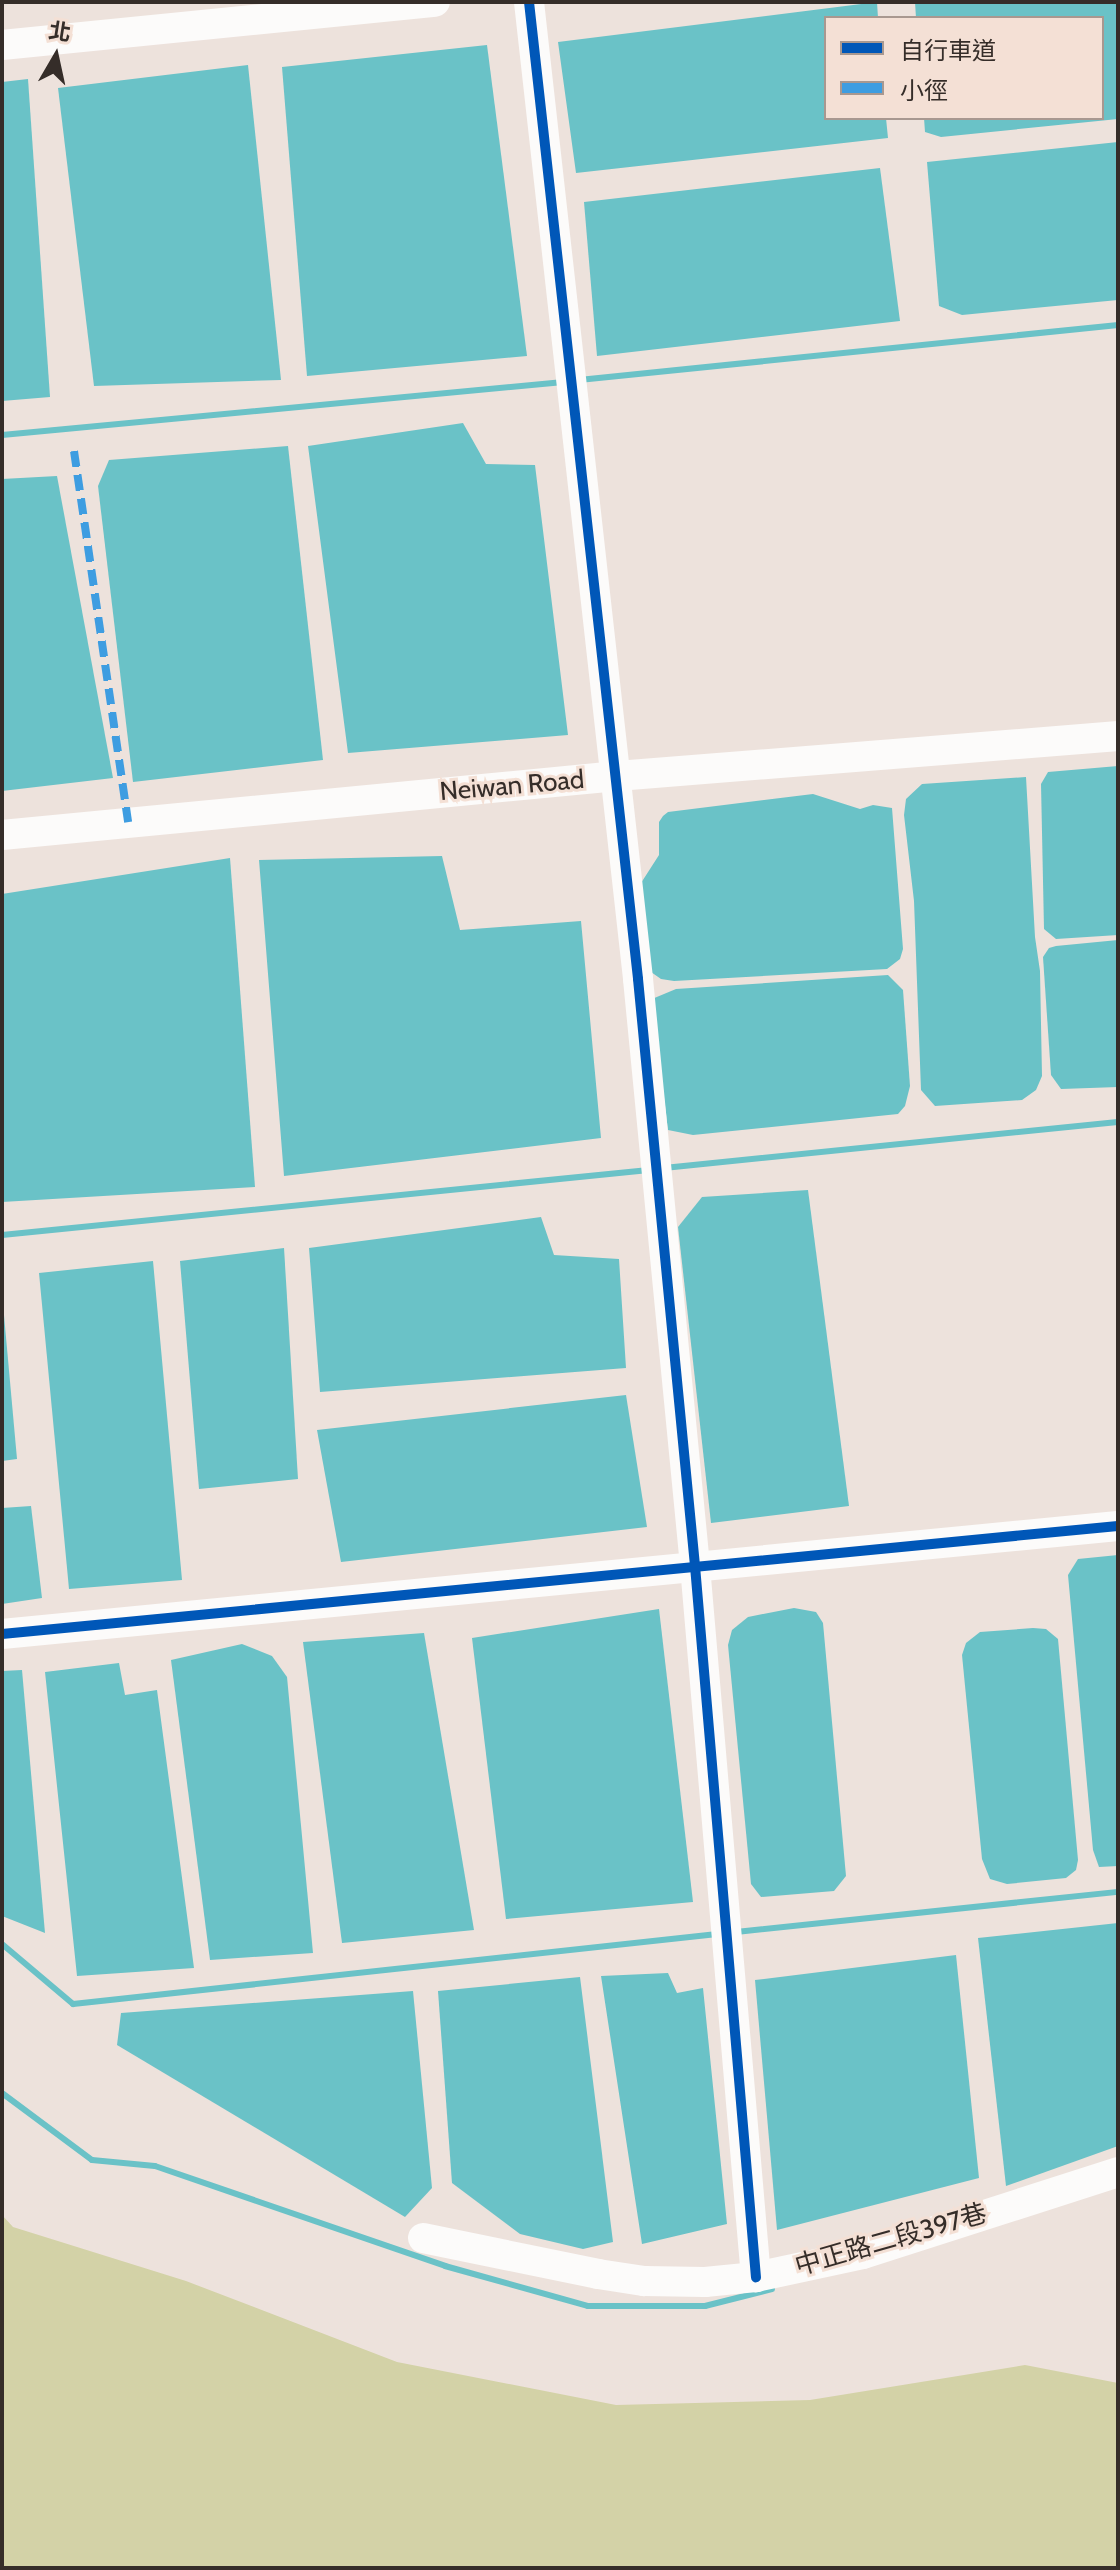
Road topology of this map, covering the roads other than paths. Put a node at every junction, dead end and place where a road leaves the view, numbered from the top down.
1 (435, 2) edge
2 (529, 2) edge
3 (2, 45) edge
4 (1118, 736) edge
5 (617, 776) junction
6 (2, 835) edge
7 (1118, 1526) edge
8 (695, 1566) junction
9 (2, 1634) edge
10 (1118, 2172) edge
11 (423, 2238) dead end
12 (756, 2277) junction

1 - 3 street
2 - 5 street
4 - 5 street, Neiwan Road
5 - 6 street, Neiwan Road
5 - 8 street
7 - 8 street
8 - 9 street
8 - 12 street
10 - 12 street, 中正路二段397巷
11 - 12 street, 中正路二段397巷

